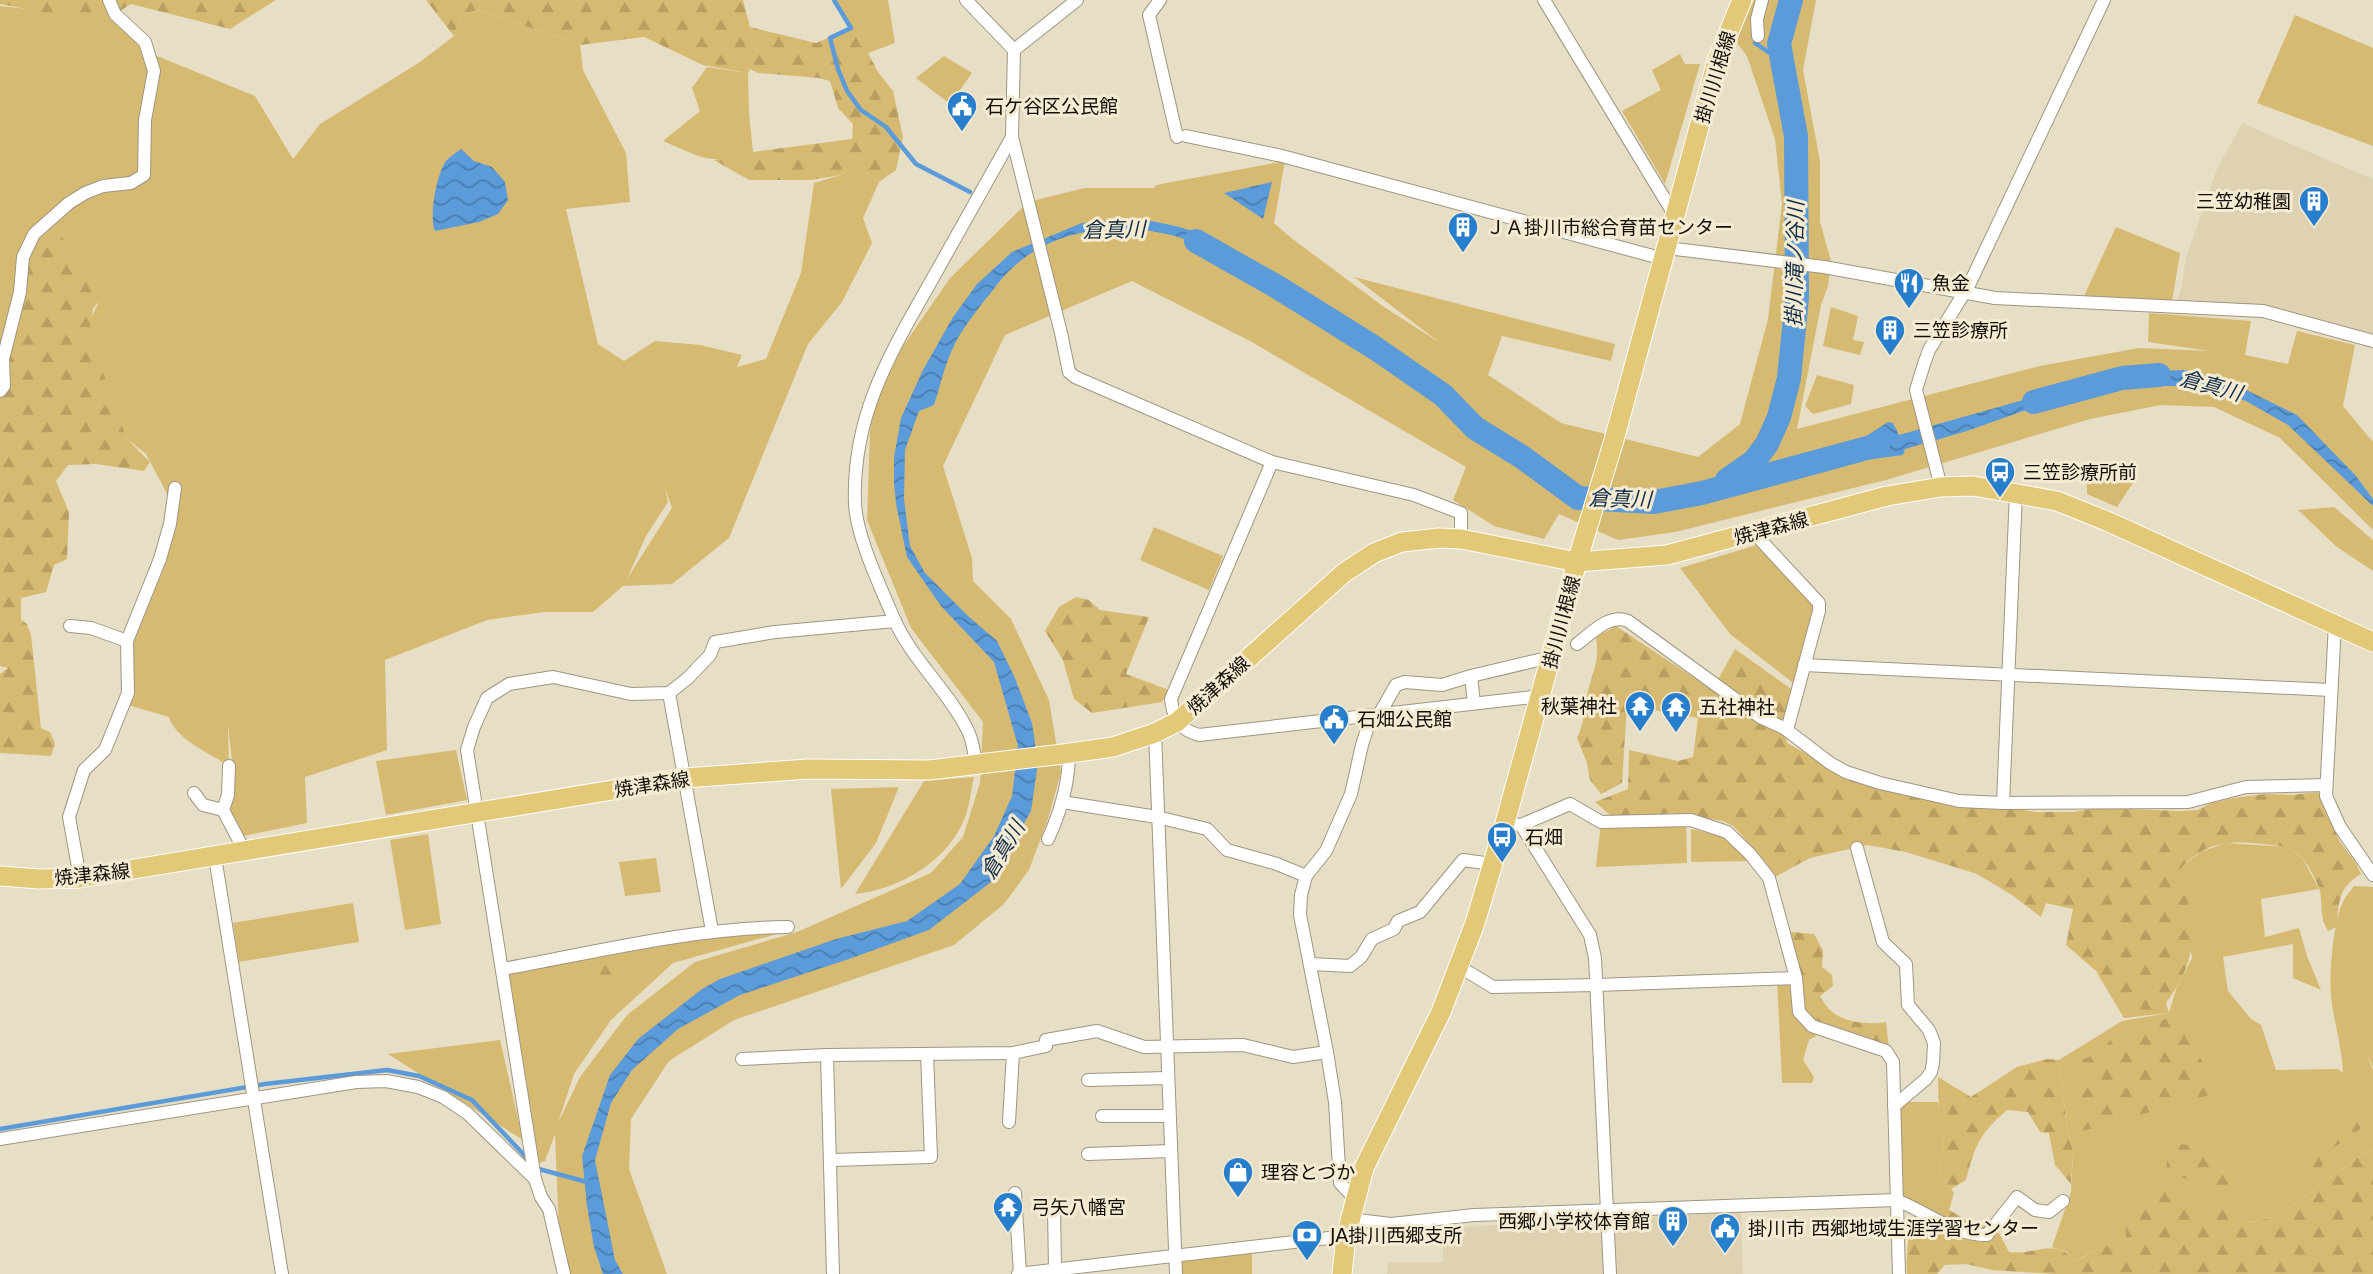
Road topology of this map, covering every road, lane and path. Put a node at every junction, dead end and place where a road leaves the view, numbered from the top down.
1 (109, 0) edge
2 (966, 0) edge
3 (1077, 0) edge
4 (1160, 0) edge
5 (1544, 0) edge
6 (1762, 0) edge
7 (2104, 0) edge
8 (1736, 12) edge
9 (1758, 36) dead end
10 (1014, 50) junction
11 (1012, 137) junction
12 (1675, 216) junction
13 (1665, 253) junction
14 (1965, 293) junction
15 (2373, 341) edge
16 (0, 391) edge
17 (1272, 462) junction
18 (1941, 487) junction
19 (175, 488) dead end
20 (2016, 492) junction
21 (1754, 533) junction
22 (1461, 539) junction
23 (1577, 562) junction
24 (895, 621) junction
25 (2335, 624) junction
26 (70, 626) dead end
27 (127, 641) junction
28 (2373, 642) edge
29 (1577, 644) dead end
30 (1551, 657) junction
31 (1804, 665) junction
32 (2008, 675) junction
33 (1471, 676) junction
34 (2331, 690) junction
35 (668, 693) junction
36 (1541, 696) junction
37 (1474, 703) junction
38 (1374, 714) junction
39 (1177, 722) junction
40 (1787, 730) junction
41 (1155, 733) junction
42 (1066, 754) junction
43 (985, 764) junction
44 (229, 766) dead end
45 (685, 778) junction
46 (2326, 785) junction
47 (194, 793) dead end
48 (1062, 802) junction
49 (2003, 803) junction
50 (223, 810) junction
51 (476, 813) junction
52 (1157, 817) junction
53 (1513, 824) junction
54 (1048, 839) dead end
55 (1857, 848) dead end
56 (245, 852) junction
57 (215, 857) junction
58 (1492, 864) junction
59 (2373, 875) edge
60 (1306, 876) junction
61 (2, 878) edge
62 (80, 878) junction
63 (788, 927) dead end
64 (712, 931) junction
65 (1311, 964) junction
66 (1460, 967) junction
67 (503, 969) junction
68 (1796, 978) junction
69 (1596, 985) junction
70 (1167, 1047) junction
71 (1327, 1052) junction
72 (1013, 1053) junction
73 (927, 1054) junction
74 (827, 1055) junction
75 (742, 1059) dead end
76 (1168, 1078) junction
77 (1088, 1080) dead end
78 (252, 1095) junction
79 (1894, 1106) junction
80 (1102, 1116) dead end
81 (1170, 1116) junction
82 (1009, 1122) dead end
83 (0, 1139) edge
84 (1171, 1151) junction
85 (1088, 1154) dead end
86 (832, 1160) junction
87 (534, 1176) junction
88 (1015, 1193) dead end
89 (1356, 1200) junction
90 (1896, 1200) junction
91 (2063, 1201) dead end
92 (1054, 1207) dead end
93 (1607, 1209) junction
94 (1347, 1228) junction
95 (1175, 1254) junction
96 (1061, 1271) edge
97 (282, 1274) edge
98 (564, 1274) edge
99 (833, 1274) edge
100 (1019, 1274) edge
101 (1176, 1274) edge
102 (1342, 1274) edge
103 (1610, 1274) edge
104 (1899, 1274) edge

1 - 16 street
2 - 10 street
3 - 10 street
4 - 13 street
5 - 12 street
6 - 9 street
7 - 14 street
8 - 12 main road, 掛川川根線
10 - 11 street
11 - 17 street
11 - 24 street
12 - 13 main road, 掛川川根線
13 - 14 street
13 - 23 main road, 掛川川根線
14 - 15 street
14 - 18 street
17 - 22 street
17 - 39 street
18 - 20 main road, 焼津森線
18 - 21 main road, 焼津森線
19 - 27 street
20 - 25 main road, 焼津森線
20 - 32 street
21 - 23 main road, 焼津森線
21 - 31 street
22 - 23 main road, 焼津森線
22 - 39 main road, 焼津森線
23 - 30 main road, 掛川川根線
24 - 35 street
24 - 43 street
25 - 28 main road, 焼津森線
25 - 34 street
26 - 27 street
27 - 62 street
29 - 40 street
30 - 33 street
30 - 36 main road, 掛川川根線
31 - 32 street
31 - 40 street
32 - 34 street
32 - 49 street
33 - 37 street
33 - 38 street
34 - 46 street
35 - 45 street
35 - 51 street
36 - 37 street
36 - 53 main road, 掛川川根線
37 - 38 street
38 - 39 street
38 - 60 street
39 - 41 main road, 焼津森線
40 - 49 street
41 - 42 main road, 焼津森線
41 - 52 street
42 - 43 main road, 焼津森線
42 - 48 street
43 - 45 main road, 焼津森線
44 - 50 street
45 - 51 main road, 焼津森線
45 - 64 street
46 - 49 street
46 - 59 street
47 - 50 street
48 - 52 street
48 - 54 street
50 - 56 street
51 - 56 main road, 焼津森線
51 - 67 street
52 - 60 street
52 - 70 street
53 - 58 main road, 掛川川根線
53 - 68 street
53 - 69 street
55 - 79 street
56 - 57 main road, 焼津森線
57 - 62 main road, 焼津森線
57 - 78 street
58 - 65 street
58 - 66 main road, 掛川川根線
60 - 65 street
61 - 62 main road, 焼津森線
63 - 64 street
64 - 67 street
65 - 71 street
66 - 69 street
66 - 89 main road, 掛川川根線
67 - 87 street
68 - 69 street
68 - 79 street
69 - 93 street
70 - 71 street
70 - 72 street
70 - 76 street
71 - 89 street
72 - 73 street
72 - 82 street
73 - 74 street
73 - 86 street
74 - 75 street
74 - 86 street
76 - 77 street
76 - 81 street
78 - 83 street
78 - 87 street
78 - 97 street
79 - 90 street
80 - 81 street
81 - 84 street
84 - 85 street
84 - 95 street
86 - 99 street
87 - 98 street
88 - 100 street
89 - 94 main road, 掛川川根線
90 - 91 street
90 - 93 street
90 - 104 street
92 - 96 street
93 - 94 street
93 - 103 street
94 - 95 street
94 - 102 main road, 掛川川根線
95 - 96 street
95 - 101 street
96 - 100 street

